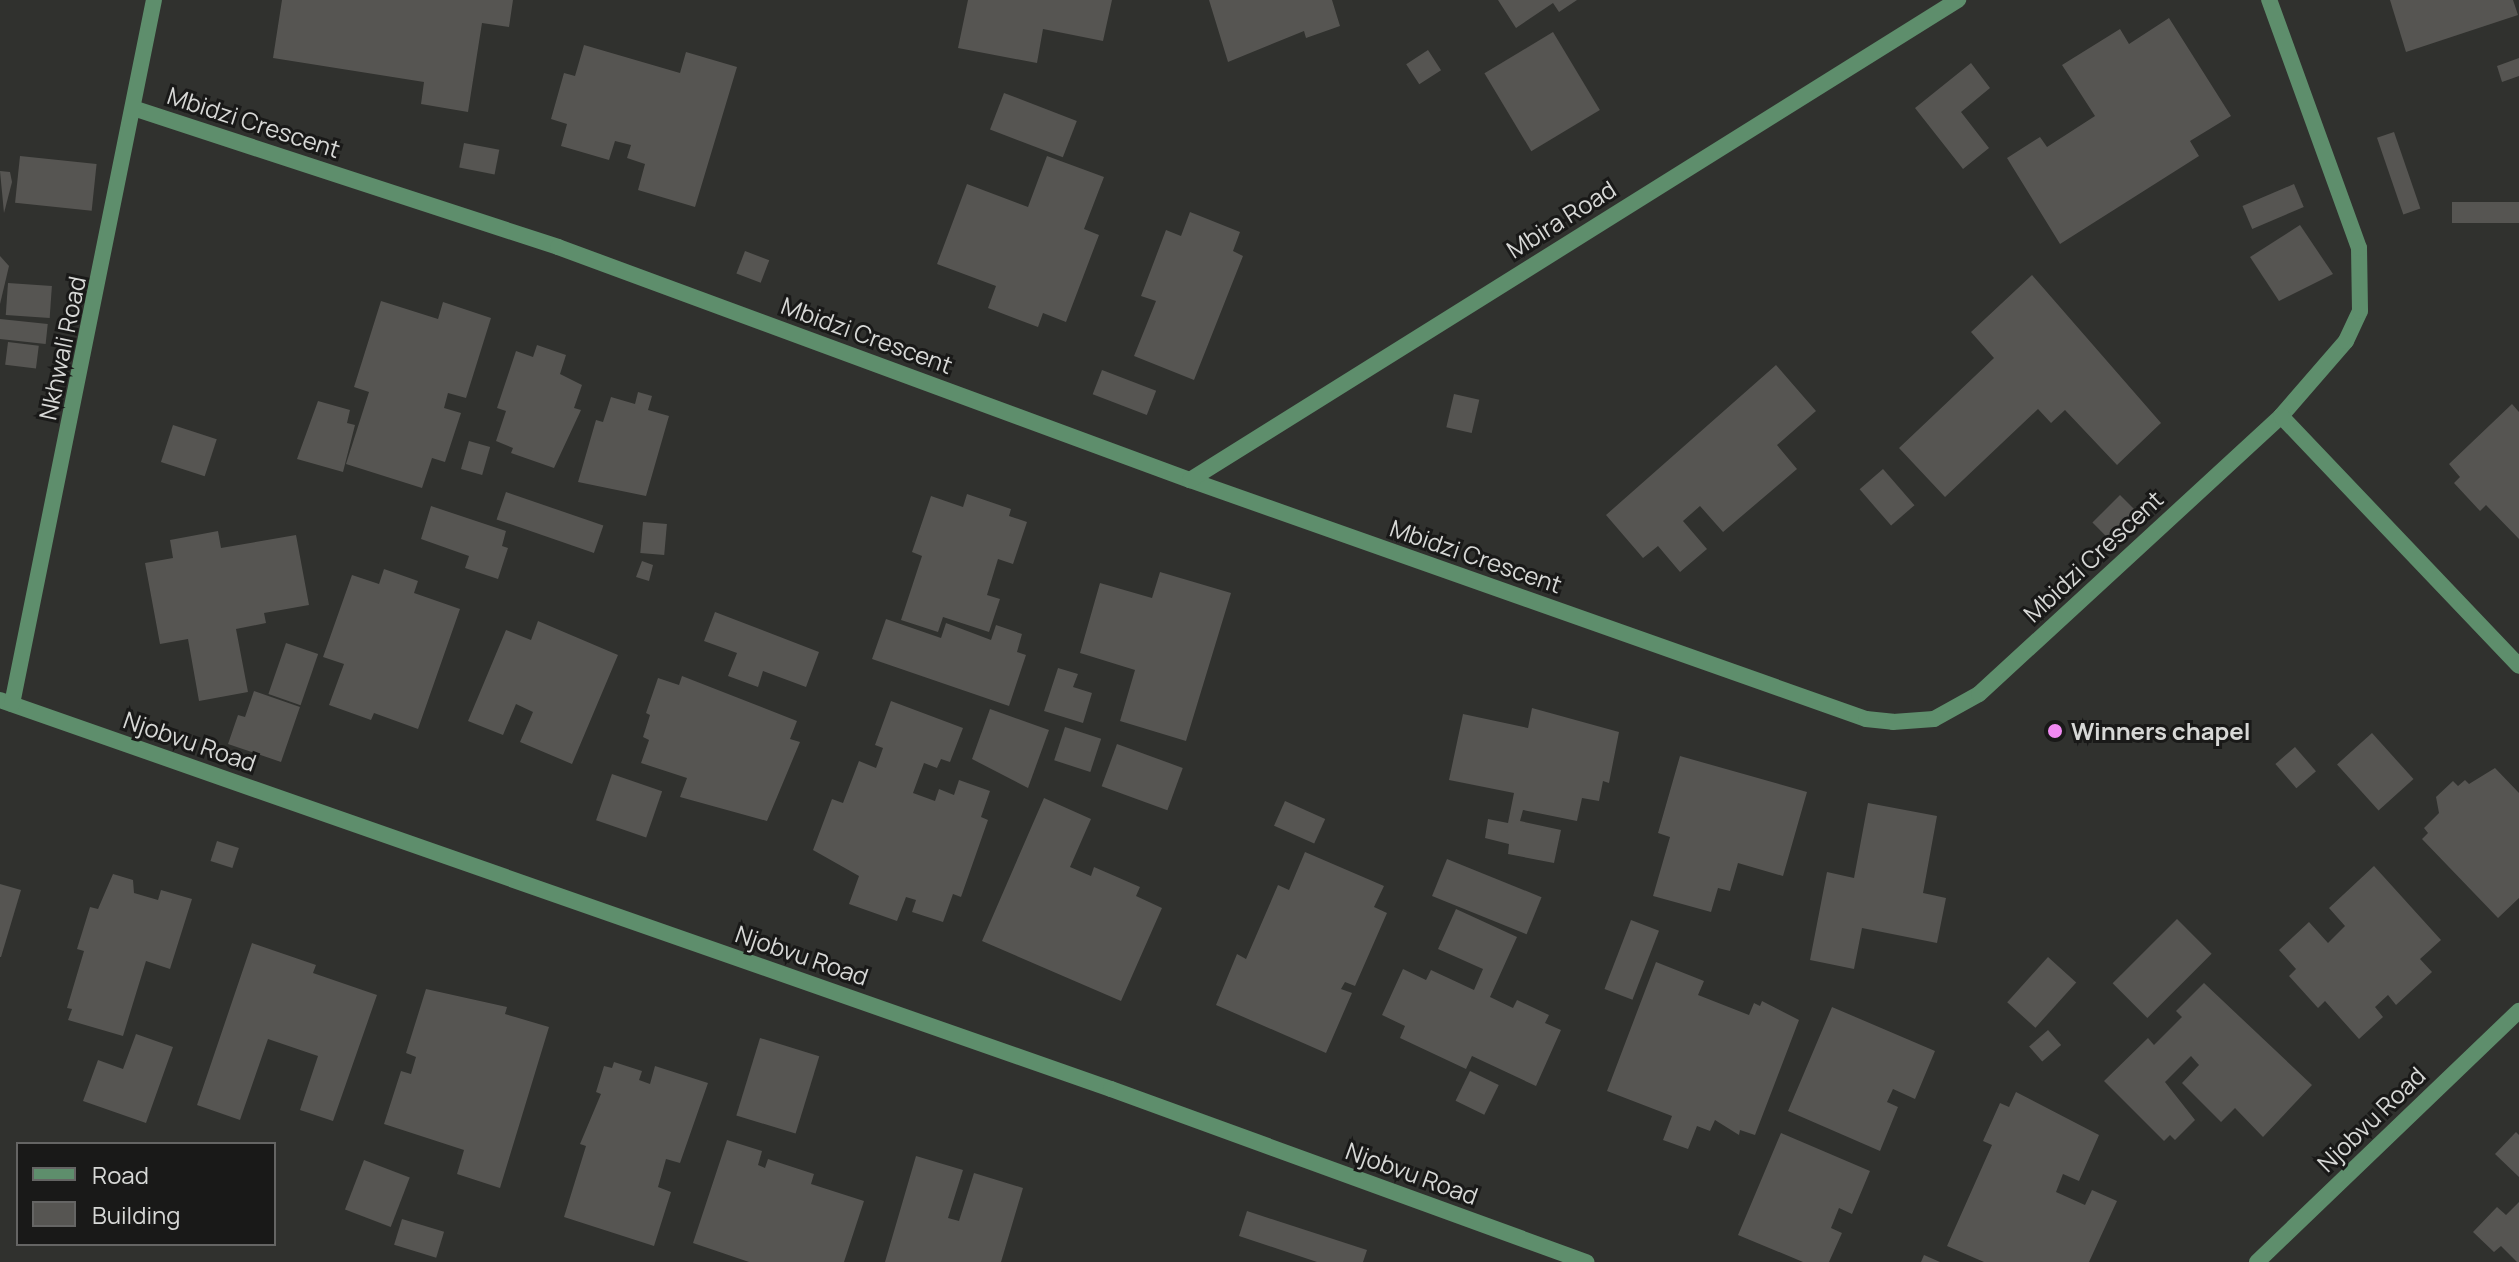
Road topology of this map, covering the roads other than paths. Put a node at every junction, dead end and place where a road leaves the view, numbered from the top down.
1 (154, 0) edge
2 (1958, 0) edge
3 (2269, 0) edge
4 (136, 109) junction
5 (2281, 416) junction
6 (1190, 480) junction
7 (2519, 666) edge
8 (6, 702) edge
9 (2519, 1011) edge
10 (1586, 1262) edge
11 (2257, 1262) edge

1 - 4 street, Nkhwali Road
2 - 6 street, Mbira Road
3 - 5 street, Mbidzi Crescent
4 - 6 street, Mbidzi Crescent
4 - 8 street, Nkhwali Road
5 - 6 street, Mbidzi Crescent
5 - 7 street
8 - 10 street, Njobvu Road
9 - 11 street, Njobvu Road

